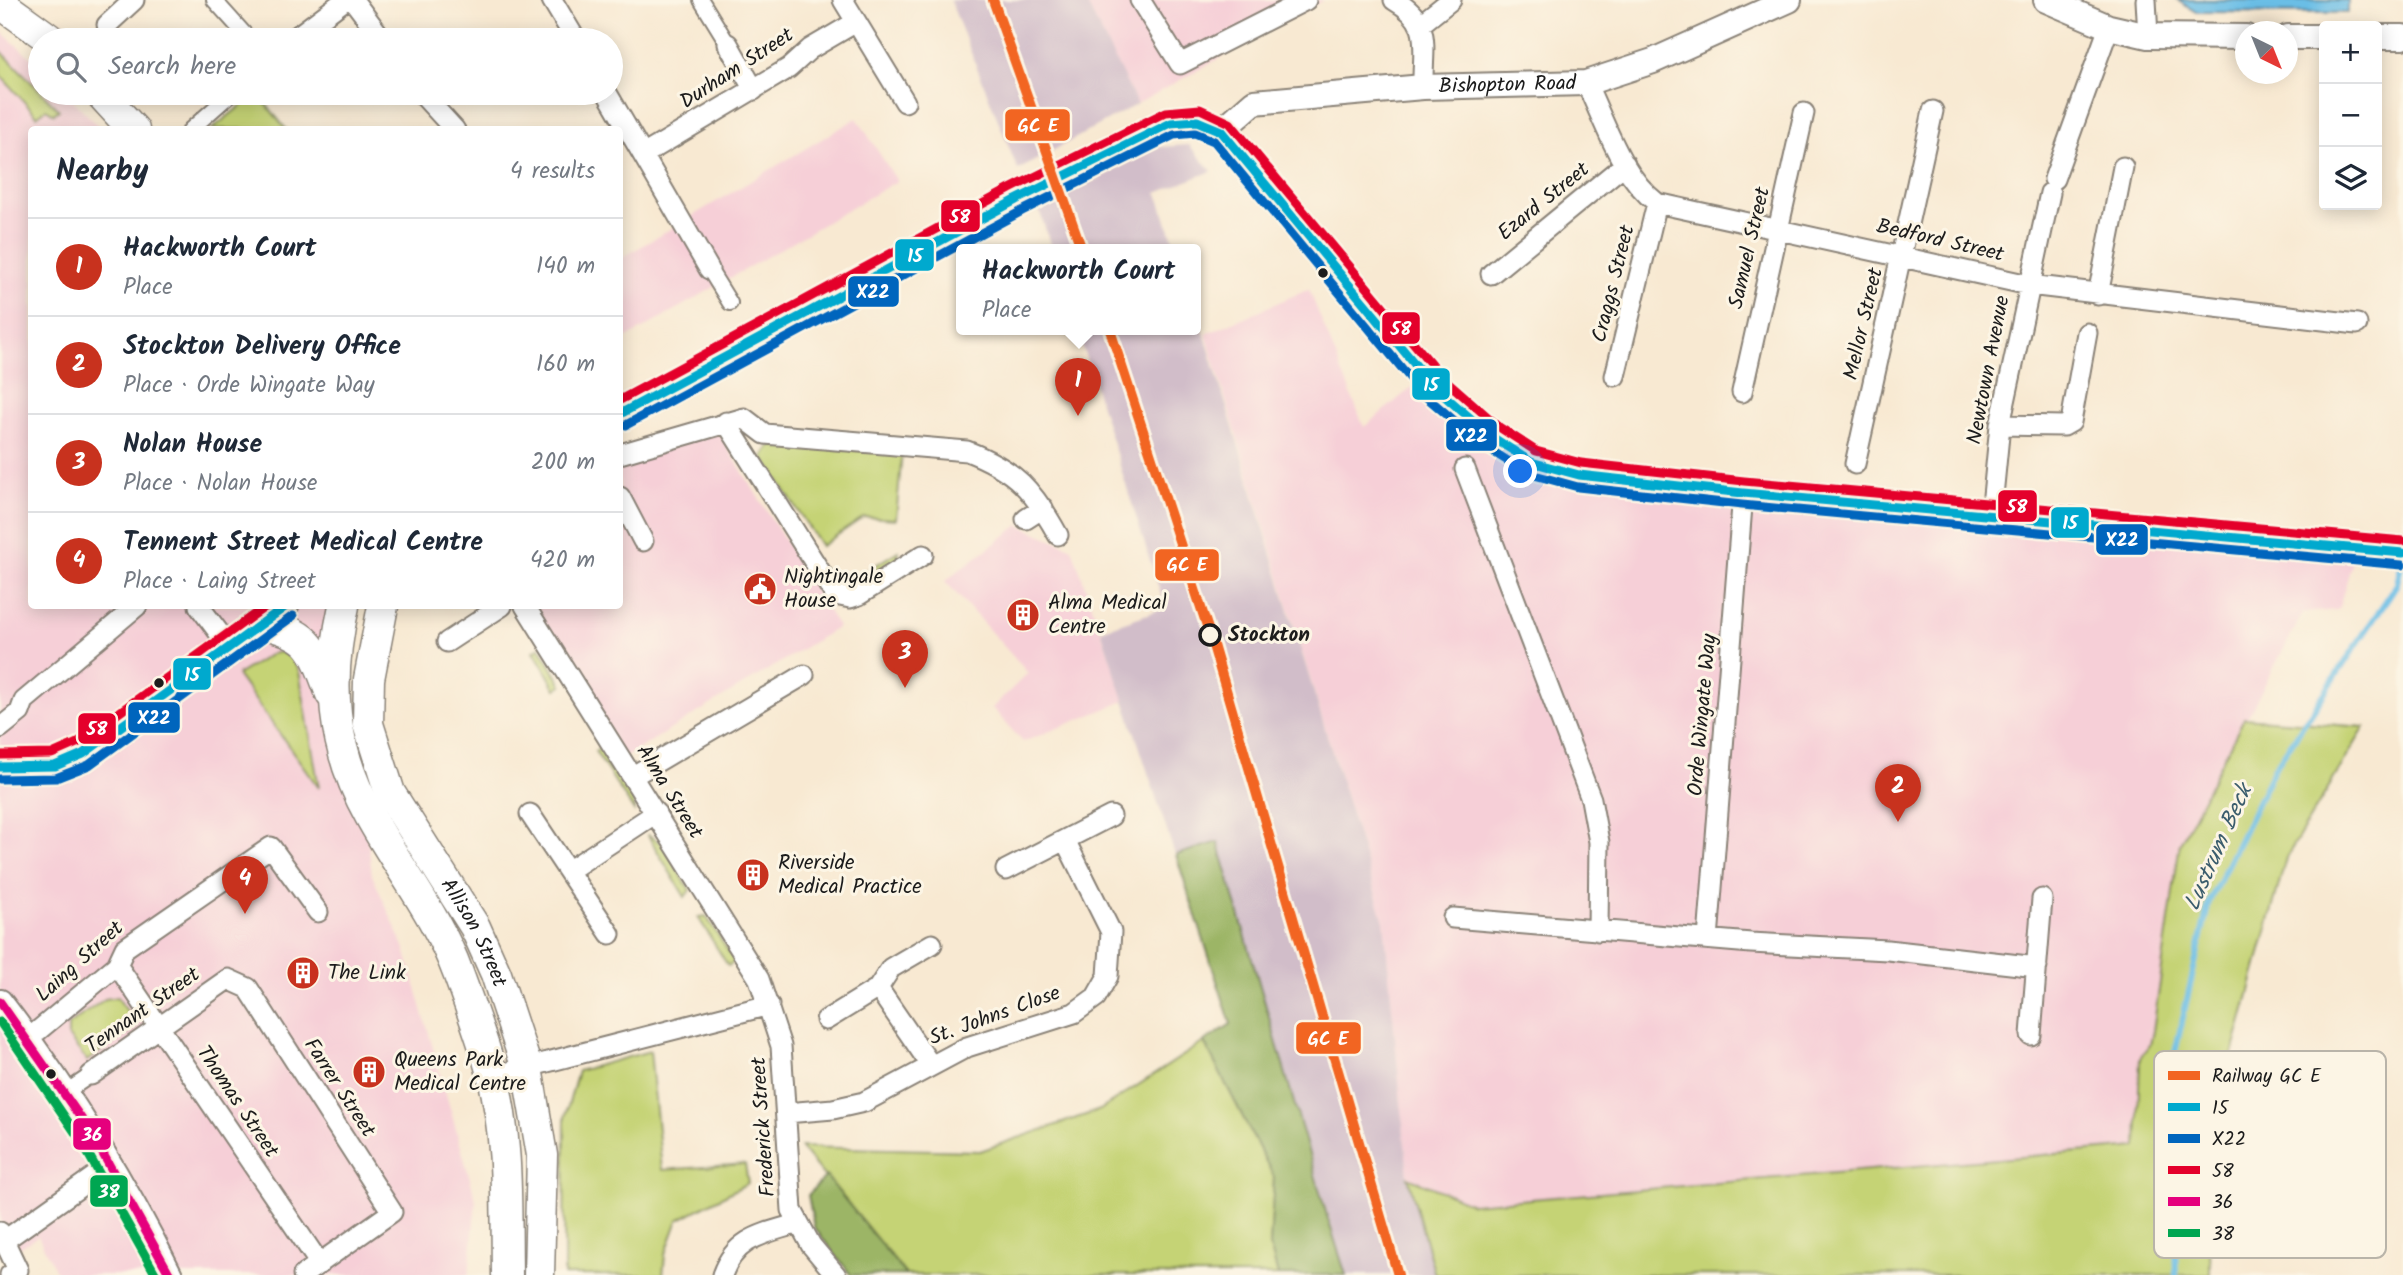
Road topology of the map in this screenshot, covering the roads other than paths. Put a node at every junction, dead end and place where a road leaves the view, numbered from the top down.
1 (134, 0) edge
2 (214, 0) edge
3 (345, 0) edge
4 (353, 0) edge
5 (552, 0) edge
6 (701, 0) edge
7 (842, 0) edge
8 (1140, 0) edge
9 (1306, 0) edge
10 (1394, 0) edge
11 (1451, 0) edge
12 (1789, 0) edge
13 (2046, 0) edge
14 (2146, 0) edge
15 (0, 3) edge
16 (856, 22) junction
17 (1422, 23) junction
18 (107, 25) dead end
19 (2109, 27) junction
20 (34, 28) edge
21 (239, 28) edge
22 (308, 28) edge
23 (374, 28) edge
24 (569, 28) edge
25 (2148, 36) junction
26 (2235, 37) edge
27 (2298, 37) edge
28 (2319, 37) edge
29 (728, 44) joint
30 (1586, 83) junction
31 (1423, 87) junction
32 (754, 90) junction
33 (905, 102) dead end
34 (111, 105) edge
35 (218, 105) edge
36 (432, 105) edge
37 (614, 105) edge
38 (1933, 111) dead end
39 (1804, 113) dead end
40 (130, 126) edge
41 (195, 126) edge
42 (451, 126) edge
43 (1221, 131) junction
44 (643, 155) junction
45 (1625, 164) junction
46 (2123, 167) dead end
47 (1657, 203) junction
48 (1777, 228) junction
49 (1903, 255) junction
50 (709, 269) joint
51 (1491, 274) dead end
52 (2029, 285) junction
53 (2098, 295) junction
54 (730, 303) dead end
55 (2357, 324) dead end
56 (2087, 333) dead end
57 (1615, 376) dead end
58 (1742, 392) dead end
59 (623, 412) edge
60 (726, 422) junction
61 (2000, 425) junction
62 (623, 453) edge
63 (1856, 464) dead end
64 (1465, 469) dead end
65 (1743, 494) junction
66 (623, 504) edge
67 (1043, 508) junction
68 (1991, 516) junction
69 (1026, 519) dead end
70 (1058, 535) dead end
71 (643, 541) dead end
72 (2403, 554) edge
73 (923, 555) dead end
74 (132, 609) edge
75 (201, 609) edge
76 (281, 609) edge
77 (344, 609) edge
78 (382, 609) edge
79 (497, 609) edge
80 (527, 609) edge
81 (260, 623) junction
82 (447, 642) dead end
83 (229, 646) junction
84 (804, 675) dead end
85 (332, 698) junction
86 (0, 728) edge
87 (0, 767) edge
88 (633, 776) junction
89 (656, 813) junction
90 (530, 814) dead end
91 (1111, 816) dead end
92 (1065, 840) junction
93 (1006, 870) dead end
94 (568, 871) junction
95 (2042, 899) dead end
96 (318, 912) dead end
97 (1453, 918) dead end
98 (1598, 931) junction
99 (610, 934) dead end
100 (1708, 939) junction
101 (932, 944) dead end
102 (117, 965) junction
103 (2036, 967) junction
104 (248, 988) joint
105 (878, 988) junction
106 (0, 1002) edge
107 (769, 1005) junction
108 (826, 1020) dead end
109 (159, 1028) junction
110 (2031, 1035) dead end
111 (28, 1039) junction
112 (930, 1064) junction
113 (527, 1068) junction
114 (91, 1075) joint
115 (493, 1076) junction
116 (66, 1093) junction
117 (786, 1113) junction
118 (112, 1164) junction
119 (799, 1223) junction
120 (2, 1236) edge
121 (320, 1264) junction
122 (14, 1272) edge
123 (170, 1275) edge
124 (303, 1275) edge
125 (507, 1275) edge
126 (539, 1275) edge
127 (722, 1275) edge
128 (836, 1275) edge

1 - 18 street
2 - 21 street
3 - 22 street
4 - 23 street
5 - 24 street
6 - 29 street
7 - 16 street
8 - 9 street
10 - 17 street
11 - 17 street
12 - 30 street, Bishopton Road
13 - 19 street
14 - 25 street
15 - 20 main road
16 - 32 street, Durham Street
16 - 33 street
17 - 31 street
19 - 25 street
19 - 52 street, Newtown Avenue
25 - 26 street
27 - 28 street
29 - 32 street
30 - 31 street, Bishopton Road
30 - 45 street
31 - 43 street, Bishopton Road
32 - 44 street, Durham Street
34 - 40 main road
35 - 41 street
36 - 42 street
37 - 44 street
38 - 49 street, Mellor Street
39 - 48 street, Samuel Street
43 - 59 street
43 - 65 street
44 - 50 street
45 - 47 street
45 - 51 street, Ezard Street
46 - 53 street
47 - 48 street, Bedford Street
47 - 57 street, Craggs Street
48 - 49 street, Bedford Street
48 - 58 street, Samuel Street
49 - 52 street, Bedford Street
49 - 63 street, Mellor Street
50 - 54 street
52 - 53 street, Bedford Street
52 - 61 street, Newtown Avenue
53 - 55 street, Bedford Street
56 - 61 street
60 - 62 street
60 - 67 street
60 - 73 street
61 - 68 street, Newtown Avenue
64 - 98 street
65 - 68 street
65 - 100 street, Orde Wingate Way
66 - 71 street
67 - 69 street
67 - 70 street
68 - 72 street
74 - 86 street
75 - 83 street
76 - 81 street
77 - 85 main road, Allison Street
78 - 113 main road, Allison Street
79 - 82 street
80 - 88 street, Alma Street
81 - 83 street
81 - 85 main road
83 - 87 street
84 - 88 street
85 - 115 main road, Allison Street
88 - 89 street, Alma Street
89 - 94 street
89 - 107 street, Alma Street
90 - 94 street
91 - 92 street
92 - 93 street
92 - 112 street, St. Johns Close
94 - 99 street
95 - 103 street
96 - 102 street, Laing Street
97 - 98 street
98 - 100 street
100 - 103 street
101 - 105 street
102 - 109 street, Thomas Street
102 - 111 street, Laing Street
103 - 110 street
104 - 109 street, Tennant Street
104 - 121 street, Farrer Street
105 - 108 street
105 - 112 street
106 - 111 street
107 - 113 street
107 - 117 street, Frederick Street
109 - 114 street, Tennant Street
109 - 121 street, Thomas Street
111 - 116 street
112 - 117 street, St. Johns Close
113 - 115 street
113 - 126 main road, Allison Street
114 - 116 street, Tennant Street
115 - 125 main road, Allison Street
116 - 118 street
117 - 119 street, Frederick Street
118 - 120 street
118 - 123 street
119 - 127 street
119 - 128 street, Frederick Street
120 - 122 street
121 - 124 street

